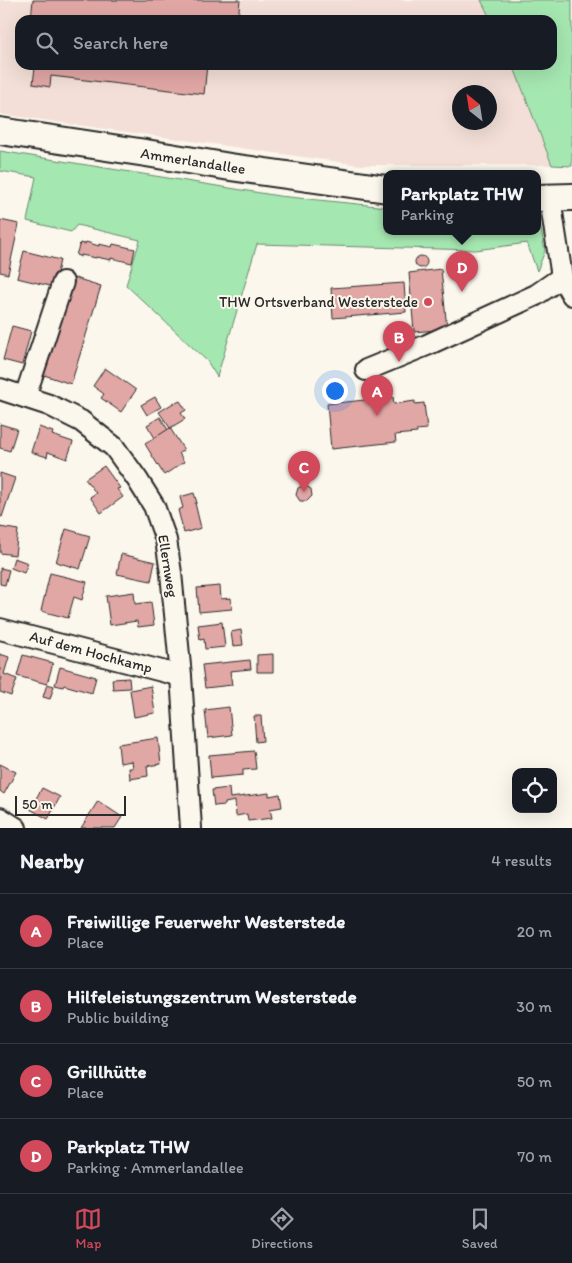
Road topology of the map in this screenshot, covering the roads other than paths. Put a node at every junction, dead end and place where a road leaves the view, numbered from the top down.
1 (0, 131) edge
2 (383, 188) edge
3 (554, 198) edge
4 (562, 277) junction
5 (63, 282) dead end
6 (572, 295) edge
7 (366, 370) dead end
8 (0, 389) edge
9 (25, 397) junction
10 (0, 629) edge
11 (181, 676) junction
12 (0, 818) edge
13 (16, 828) edge
14 (191, 828) edge

1 - 2 main road, Ammerlandallee
3 - 4 street
4 - 6 street
4 - 7 street
5 - 9 street
8 - 9 street, Ellernweg
9 - 11 street, Ellernweg
10 - 11 street, Auf dem Hochkamp
11 - 14 street, Ellernweg
12 - 13 street

